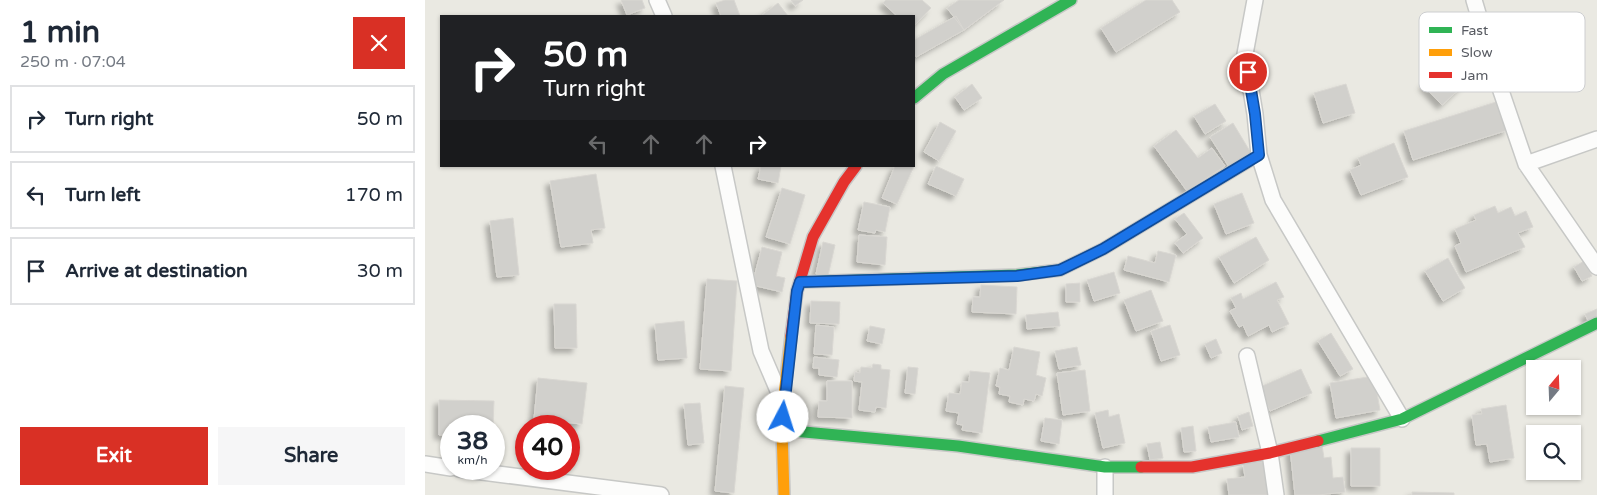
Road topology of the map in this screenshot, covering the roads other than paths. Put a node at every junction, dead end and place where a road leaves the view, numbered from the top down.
1 (657, 0) edge
2 (1255, 0) edge
3 (1474, 0) edge
4 (1069, 1) edge
5 (1478, 12) edge
6 (664, 15) edge
7 (1501, 92) edge
8 (915, 97) edge
9 (1597, 139) edge
10 (1259, 155) junction
11 (1526, 164) junction
12 (723, 167) edge
13 (855, 167) edge
14 (1597, 267) edge
15 (800, 282) junction
16 (1597, 322) edge
17 (1247, 356) dead end
18 (783, 403) junction
19 (1402, 419) junction
20 (782, 430) junction
21 (1270, 453) junction
22 (425, 464) edge
23 (440, 466) edge
24 (1105, 467) junction
25 (505, 475) edge
26 (661, 495) edge
27 (784, 495) edge
28 (1105, 495) edge
29 (1276, 495) edge

1 - 6 street
2 - 10 street
3 - 5 street
4 - 8 street
7 - 11 street
9 - 11 street
10 - 15 street
10 - 19 street
11 - 14 street
12 - 18 street
13 - 15 street
15 - 18 street
16 - 19 street
17 - 21 street
18 - 20 street
19 - 21 street
20 - 24 street
20 - 27 street
21 - 24 street
21 - 29 street
22 - 23 street
24 - 28 street
25 - 26 street

